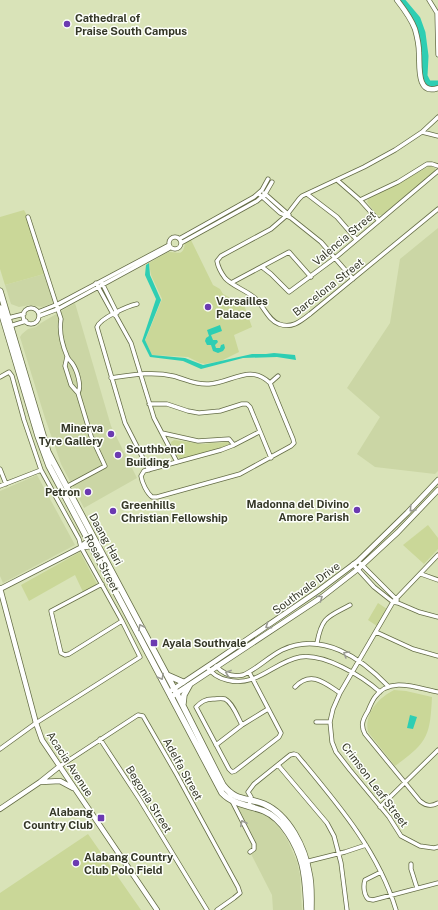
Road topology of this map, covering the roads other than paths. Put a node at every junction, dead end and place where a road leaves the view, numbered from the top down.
1 (397, 0) edge
2 (429, 0) edge
3 (437, 13) edge
4 (438, 29) edge
5 (438, 43) edge
6 (438, 55) edge
7 (438, 88) edge
8 (438, 117) edge
9 (422, 132) junction
10 (438, 136) edge
11 (438, 166) edge
12 (438, 171) edge
13 (337, 180) junction
14 (270, 181) dead end
15 (262, 194) junction
16 (307, 194) junction
17 (360, 200) junction
18 (438, 209) edge
19 (287, 215) junction
20 (28, 217) dead end
21 (379, 221) junction
22 (356, 239) junction
23 (180, 241) junction
24 (169, 246) junction
25 (334, 258) junction
26 (262, 267) junction
27 (311, 277) junction
28 (353, 279) junction
29 (102, 282) junction
30 (231, 283) junction
31 (97, 285) junction
32 (0, 291) edge
33 (137, 304) dead end
34 (57, 307) junction
35 (0, 308) edge
36 (38, 312) junction
37 (24, 314) junction
38 (115, 314) junction
39 (39, 316) junction
40 (6, 319) junction
41 (26, 322) junction
42 (8, 327) junction
43 (67, 357) junction
44 (76, 374) junction
45 (140, 374) junction
46 (278, 376) dead end
47 (0, 377) edge
48 (69, 377) junction
49 (111, 378) junction
50 (270, 383) junction
51 (78, 393) junction
52 (149, 404) junction
53 (259, 432) junction
54 (162, 433) junction
55 (234, 445) junction
56 (271, 458) junction
57 (177, 462) junction
58 (0, 469) edge
59 (41, 470) junction
60 (149, 470) junction
61 (438, 480) edge
62 (6, 484) junction
63 (0, 486) edge
64 (66, 487) junction
65 (438, 490) edge
66 (88, 544) junction
67 (438, 556) edge
68 (358, 561) junction
69 (353, 564) junction
70 (362, 565) junction
71 (358, 569) junction
72 (421, 574) junction
73 (438, 580) edge
74 (102, 584) junction
75 (0, 589) edge
76 (396, 598) junction
77 (393, 602) junction
78 (398, 602) junction
79 (350, 604) dead end
80 (438, 618) edge
81 (122, 621) junction
82 (376, 632) junction
83 (317, 643) junction
84 (438, 656) edge
85 (214, 662) junction
86 (359, 662) junction
87 (207, 667) junction
88 (217, 667) junction
89 (210, 671) junction
90 (249, 672) junction
91 (352, 673) junction
92 (166, 674) junction
93 (253, 680) junction
94 (186, 684) junction
95 (388, 686) junction
96 (295, 687) dead end
97 (173, 692) junction
98 (380, 692) junction
99 (438, 692) edge
100 (340, 693) junction
101 (183, 706) junction
102 (268, 709) junction
103 (316, 722) dead end
104 (330, 722) junction
105 (36, 723) junction
106 (242, 725) junction
107 (100, 739) junction
108 (216, 745) junction
109 (0, 749) edge
110 (438, 750) edge
111 (278, 765) junction
112 (60, 766) junction
113 (40, 782) junction
114 (406, 783) junction
115 (221, 787) junction
116 (76, 790) junction
117 (229, 792) junction
118 (228, 801) junction
119 (438, 803) edge
120 (249, 804) junction
121 (380, 807) junction
122 (0, 809) edge
123 (366, 845) junction
124 (438, 847) edge
125 (250, 852) dead end
126 (340, 853) junction
127 (305, 863) junction
128 (411, 864) dead end
129 (381, 872) junction
130 (438, 883) edge
131 (417, 888) junction
132 (391, 895) junction
133 (157, 910) edge
134 (207, 910) edge
135 (217, 910) edge
136 (307, 910) edge
137 (312, 910) edge
138 (347, 910) edge
139 (396, 910) edge

1 - 7 street
2 - 3 street
3 - 4 street
4 - 5 street
5 - 6 street
8 - 9 street, Barcelona Street
9 - 10 street
9 - 13 street, Barcelona Street
11 - 17 street
12 - 21 street, Valencia Street
13 - 16 street, Barcelona Street
13 - 17 street
14 - 15 street
15 - 19 street
15 - 23 street
16 - 19 street, Barcelona Street
16 - 22 street
17 - 21 street
18 - 28 street, Barcelona Street
19 - 25 street
19 - 30 street, Barcelona Street
20 - 34 street
21 - 22 street, Valencia Street
22 - 25 street, Valencia Street
23 - 24 street
23 - 24 street
24 - 29 street
25 - 27 street, Valencia Street
25 - 28 street
26 - 27 street, Valencia Street
26 - 27 street
26 - 30 street
28 - 30 street, Barcelona Street
29 - 31 street
29 - 38 street
31 - 34 street
31 - 38 street
32 - 40 main road, Daang Hari
33 - 38 street
34 - 36 street
34 - 39 street
34 - 43 street
35 - 40 main road, Daang Hari
36 - 37 street
36 - 39 street
37 - 40 street
37 - 41 street
38 - 45 street
38 - 49 street
39 - 41 street
40 - 42 main road, Daang Hari
41 - 42 street
42 - 64 main road, Daang Hari
42 - 66 main road, Daang Hari
43 - 44 street
43 - 48 street
44 - 48 street
44 - 48 street
44 - 51 street
45 - 49 street
45 - 50 street
45 - 52 street
46 - 50 street
47 - 59 street, Rosal Street
48 - 51 street
49 - 60 street
50 - 56 street
51 - 64 street
52 - 53 street
52 - 54 street
53 - 55 street
53 - 56 street
54 - 55 street
54 - 57 street
55 - 57 street
56 - 60 street
57 - 60 street
58 - 62 street
59 - 62 street
59 - 66 street, Rosal Street
61 -> 68 street, Southvale Drive
62 - 63 street
64 - 66 main road, Daang Hari
65 - 70 street, Southvale Drive
66 - 74 street, Rosal Street
66 - 75 street
92 -> 66 main road, Daang Hari
66 -> 97 main road, Daang Hari
67 - 72 street, Crimson Leaf Street
68 - 69 street, Southvale Drive
68 - 70 street
69 - 71 street
69 -> 85 street, Southvale Drive
70 - 71 street, Southvale Drive
70 - 76 street
71 - 77 street
88 -> 71 street, Southvale Drive
72 - 73 street
72 - 76 street, Crimson Leaf Street
74 - 81 street, Rosal Street
74 - 81 street
75 - 105 street, Acacia Avenue
76 - 77 street, Crimson Leaf Street
76 - 78 street
77 - 78 street
77 - 82 street, Crimson Leaf Street
78 - 80 street
79 - 83 street
81 - 105 street, Rosal Street
82 - 84 street
82 - 86 street, Crimson Leaf Street
86 -> 83 street
83 - 90 street
85 - 87 street, Southvale Drive
85 - 88 street
86 - 91 street, Crimson Leaf Street
86 - 95 street
87 - 89 street
87 - 94 street, Southvale Drive
88 - 89 street, Southvale Drive
90 -> 88 street
89 - 93 street
89 - 94 street, Southvale Drive
90 - 93 street
91 - 93 street
91 - 98 street
91 - 100 street, Crimson Leaf Street
92 - 94 main road
92 - 97 main road, Daang Hari
93 - 102 street
94 - 97 street, Southvale Drive
94 - 101 main road
95 - 98 street
95 - 99 street
96 - 100 street
97 - 101 main road, Daang Hari
97 - 115 main road, Daang Hari
98 - 114 street
100 - 104 street, Crimson Leaf Street
101 - 115 main road, Daang Hari
102 - 106 street
102 - 108 street
103 - 104 street
104 - 121 street, Crimson Leaf Street
105 - 109 street
105 - 112 street, Acacia Avenue
106 - 108 street
106 - 108 street
107 - 112 street, Adelfa Street
107 - 134 street, Begonia Street
107 - 135 street, Adelfa Street
110 - 114 street
111 - 120 street
111 - 123 street
111 - 126 street
112 - 113 street
112 - 116 street, Acacia Avenue
113 - 116 street
113 - 122 street
114 - 119 street
114 - 121 street
115 - 117 main road
115 - 118 main road
116 - 133 street, Acacia Avenue
117 - 118 street
117 - 118 street
117 - 120 main road
118 - 120 main road
125 -> 118 street
120 - 127 main road
121 - 124 street, Crimson Leaf Street
123 - 126 street
123 - 129 street
126 - 127 street
126 - 138 street
127 - 136 main road
127 - 137 main road
128 - 131 street
129 - 132 street
129 - 132 street
130 - 131 street
131 - 132 street
132 - 139 street

